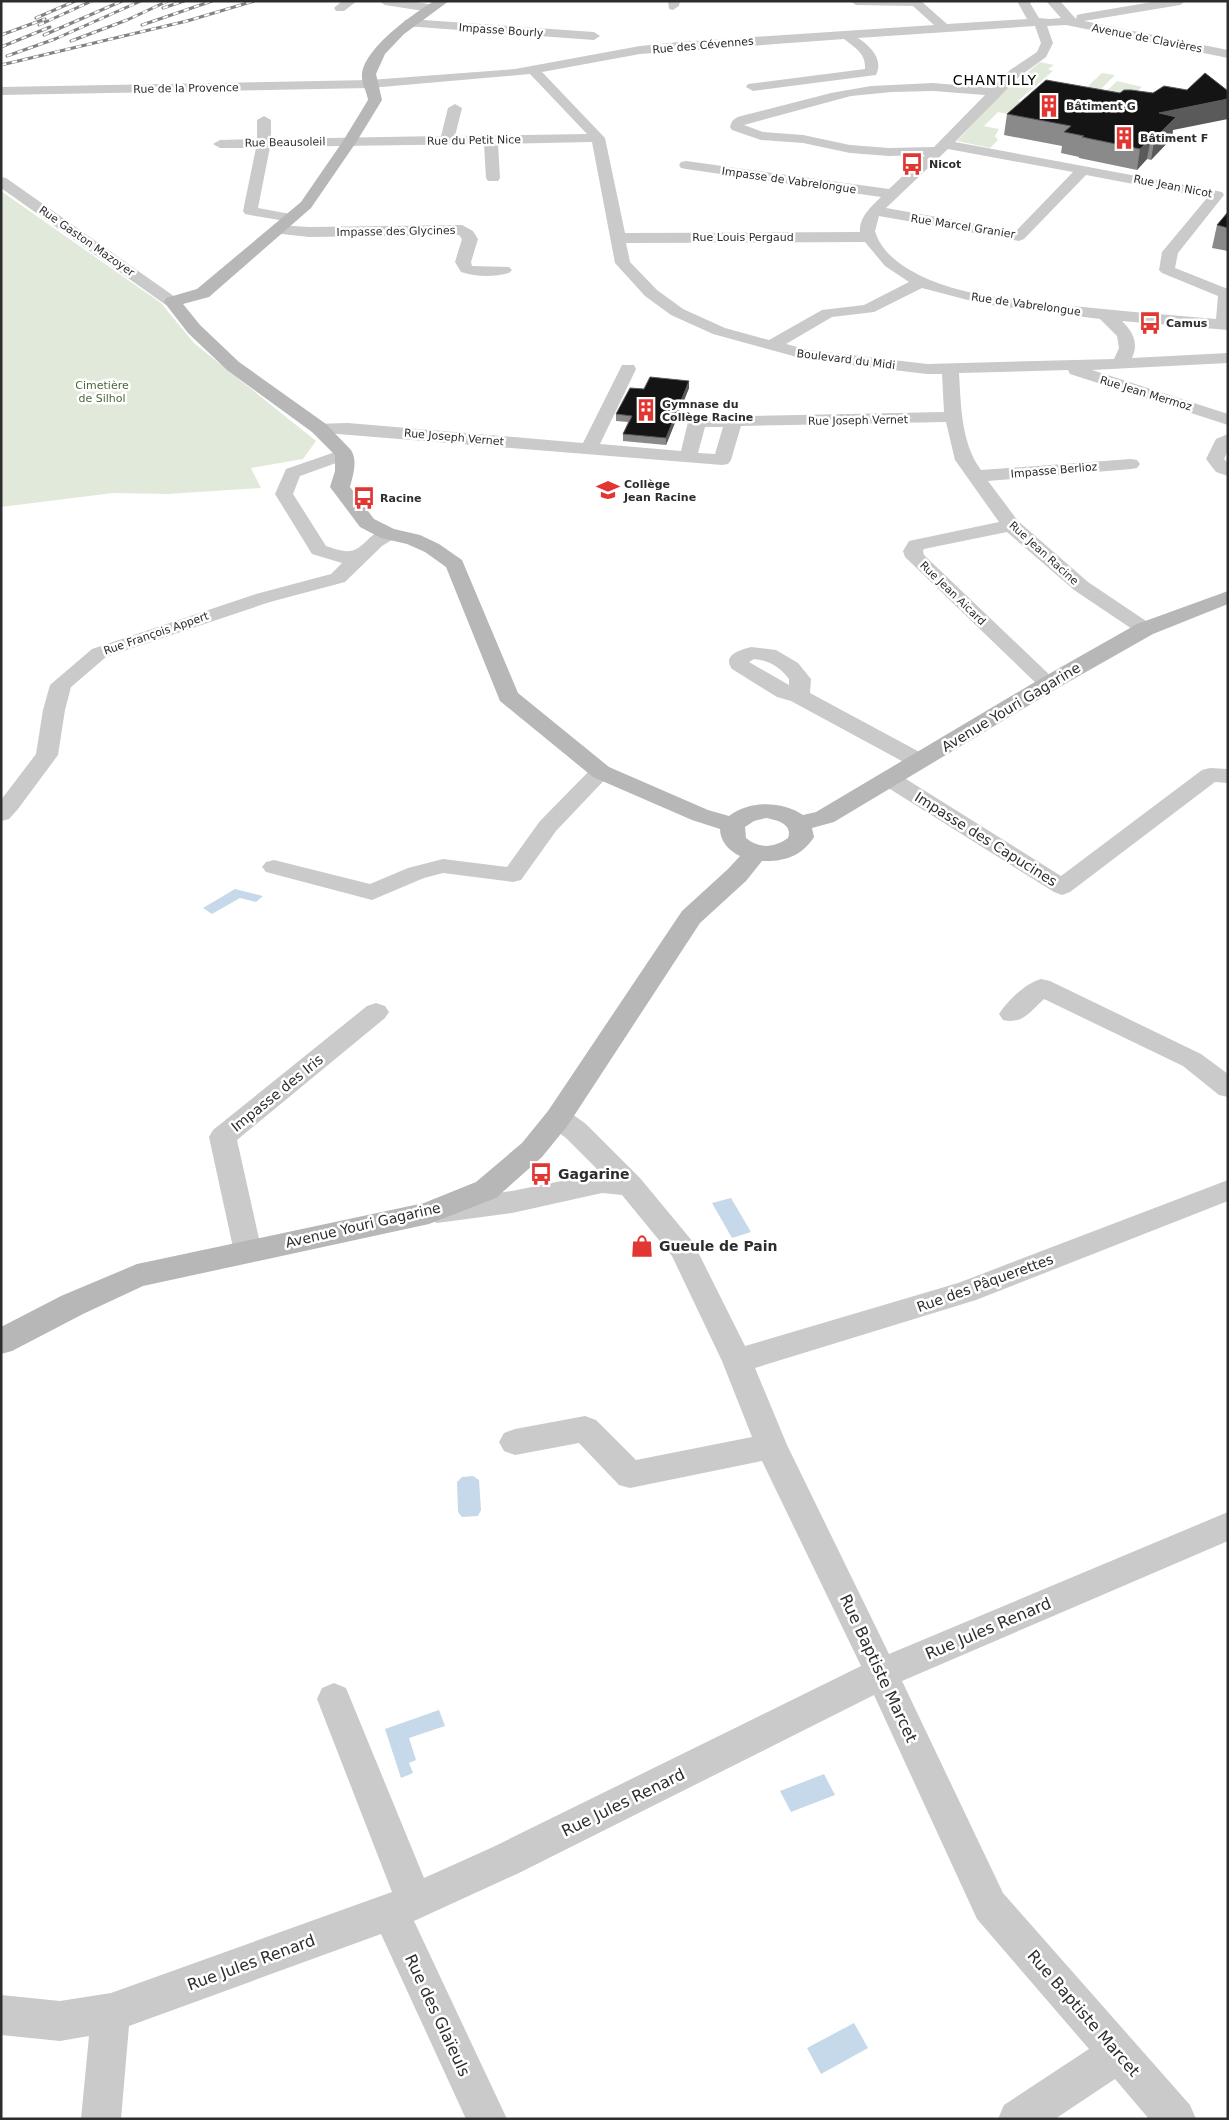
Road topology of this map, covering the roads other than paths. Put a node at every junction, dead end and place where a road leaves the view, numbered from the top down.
1 (351, 1) edge
2 (385, 1) edge
3 (443, 1) edge
4 (856, 1) edge
5 (1026, 1) edge
6 (1052, 1) edge
7 (1180, 1) edge
8 (340, 8) dead end
9 (430, 8) junction
10 (1067, 20) junction
11 (408, 23) junction
12 (1040, 23) junction
13 (943, 27) junction
14 (594, 36) dead end
15 (847, 36) junction
16 (1228, 54) edge
17 (532, 69) junction
18 (370, 84) junction
19 (753, 87) dead end
20 (1, 91) edge
21 (995, 92) junction
22 (455, 108) dead end
23 (264, 120) dead end
24 (598, 138) junction
25 (491, 139) junction
26 (447, 140) junction
27 (350, 141) junction
28 (264, 142) junction
29 (220, 144) dead end
30 (941, 147) junction
31 (686, 165) dead end
32 (1083, 170) junction
33 (493, 178) dead end
34 (1, 181) edge
35 (892, 194) junction
36 (875, 211) junction
37 (291, 218) junction
38 (278, 230) junction
39 (868, 237) junction
40 (618, 238) junction
41 (504, 270) dead end
42 (922, 282) junction
43 (172, 302) junction
44 (1106, 314) junction
45 (1226, 325) edge
46 (770, 346) junction
47 (1228, 358) edge
48 (1120, 364) junction
49 (1064, 365) junction
50 (950, 368) junction
51 (628, 369) dead end
52 (953, 417) junction
53 (1228, 420) edge
54 (733, 422) junction
55 (319, 428) junction
56 (1228, 439) edge
57 (588, 450) junction
58 (344, 454) junction
59 (688, 458) junction
60 (1131, 464) dead end
61 (1228, 471) edge
62 (976, 476) junction
63 (1011, 524) junction
64 (388, 534) junction
65 (361, 554) junction
66 (1224, 601) edge
67 (1145, 629) junction
68 (1048, 684) junction
69 (799, 696) dead end
70 (920, 761) junction
71 (602, 772) junction
72 (1228, 776) edge
73 (890, 779) junction
74 (1, 814) edge
75 (799, 824) junction
76 (733, 825) junction
77 (756, 852) junction
78 (274, 867) dead end
79 (376, 1012) dead end
80 (1012, 1014) dead end
81 (1228, 1088) edge
82 (558, 1118) junction
83 (630, 1185) junction
84 (1228, 1190) edge
85 (429, 1213) junction
86 (248, 1252) junction
87 (1, 1342) edge
88 (737, 1361) junction
89 (515, 1442) dead end
90 (771, 1446) junction
91 (1228, 1526) edge
92 (882, 1673) junction
93 (334, 1699) dead end
94 (402, 1906) junction
95 (111, 2013) junction
96 (1, 2015) edge
97 (1119, 2053) junction
98 (101, 2119) edge
99 (487, 2119) edge
100 (1018, 2119) edge
101 (1176, 2119) edge

1 - 8 street
2 - 9 street
3 - 9 street
4 - 13 street
5 - 12 street
6 - 10 street
7 - 10 street
9 - 11 street
10 - 12 street, Rue des Cévennes
10 - 16 street, Avenue de Clavières
11 - 14 street, Impasse Bourly
11 - 18 street
12 - 13 street, Rue des Cévennes
12 - 21 street
13 - 15 street, Rue des Cévennes
15 - 17 street, Rue des Cévennes
15 - 19 street
17 - 18 street, Rue des Cévennes
17 - 24 street
18 - 20 street, Rue de la Provence
18 - 27 street
21 - 30 street
21 - 30 street
22 - 26 street
23 - 28 street
24 - 25 street, Rue du Petit Nice
24 - 40 street, Boulevard du Midi
25 - 26 street, Rue du Petit Nice
25 - 33 street
26 - 27 street, Rue du Petit Nice
27 - 28 street, Rue Beausoleil
27 - 37 street
28 - 29 street, Rue Beausoleil
28 - 37 street
30 - 32 street, Rue Jean Nicot
30 - 35 street
31 - 35 street, Impasse de Vabrelongue
32 - 36 street, Rue Marcel Granier
32 - 45 street, Rue Jean Nicot
34 - 43 street, Rue Gaston Mazoyer
35 - 36 street
36 - 39 street
37 - 38 street
38 - 41 street, Impasse des Glycines
38 - 43 street
39 - 40 street, Rue Louis Pergaud
39 - 42 street, Rue de Vabrelongue
40 - 46 street, Boulevard du Midi
42 - 44 street, Rue de Vabrelongue
42 - 46 street
43 - 55 street
44 - 45 street, Rue de Vabrelongue
44 - 48 street
46 - 50 street, Boulevard du Midi
47 - 48 street, Boulevard du Midi
48 - 49 street, Boulevard du Midi
49 - 50 street, Boulevard du Midi
49 - 53 street, Rue Jean Mermoz
50 - 52 street, Rue Jean Racine
51 - 57 street
52 - 54 street, Rue Joseph Vernet
52 - 62 street, Rue Jean Racine
54 - 59 street, Rue Joseph Vernet
54 - 59 street, Rue Joseph Vernet
55 - 57 street, Rue Joseph Vernet
55 - 58 street
56 - 61 street
57 - 59 street, Rue Joseph Vernet
58 - 64 street
58 - 65 street
60 - 62 street, Impasse Berlioz
62 - 63 street, Rue Jean Racine
63 - 67 street, Rue Jean Racine
63 - 68 street, Rue Jean Aicard
64 - 65 street, Rue François Appert
64 - 71 street
65 - 74 street, Rue François Appert
66 - 67 street, Avenue Youri Gagarine
67 - 68 street, Avenue Youri Gagarine
68 - 70 street, Avenue Youri Gagarine
69 - 70 street
70 - 73 street, Avenue Youri Gagarine
71 - 76 street
71 - 78 street
72 - 73 street, Impasse des Capucines
73 - 75 street, Avenue Youri Gagarine
75 - 76 street
75 - 77 street
76 - 77 street
77 - 82 street, Avenue Youri Gagarine
79 - 86 street, Impasse des Iris
80 - 81 street
82 - 83 street, Rue Baptiste Marcet
82 - 85 street, Avenue Youri Gagarine
83 - 85 street
83 - 88 street, Rue Baptiste Marcet
84 - 88 street, Rue des Pâquerettes
85 - 86 street, Avenue Youri Gagarine
86 - 87 street, Avenue Youri Gagarine
88 - 90 street, Rue Baptiste Marcet
89 - 90 street
90 - 92 street, Rue Baptiste Marcet
91 - 92 street, Rue Jules Renard
92 - 94 street, Rue Jules Renard
92 - 97 street, Rue Baptiste Marcet
93 - 94 street, Rue des Glaïeuls
94 - 95 street, Rue Jules Renard
94 - 99 street, Rue des Glaïeuls
95 - 96 street, Rue Jules Renard
95 - 98 street
97 - 100 street
97 - 101 street, Rue Baptiste Marcet

